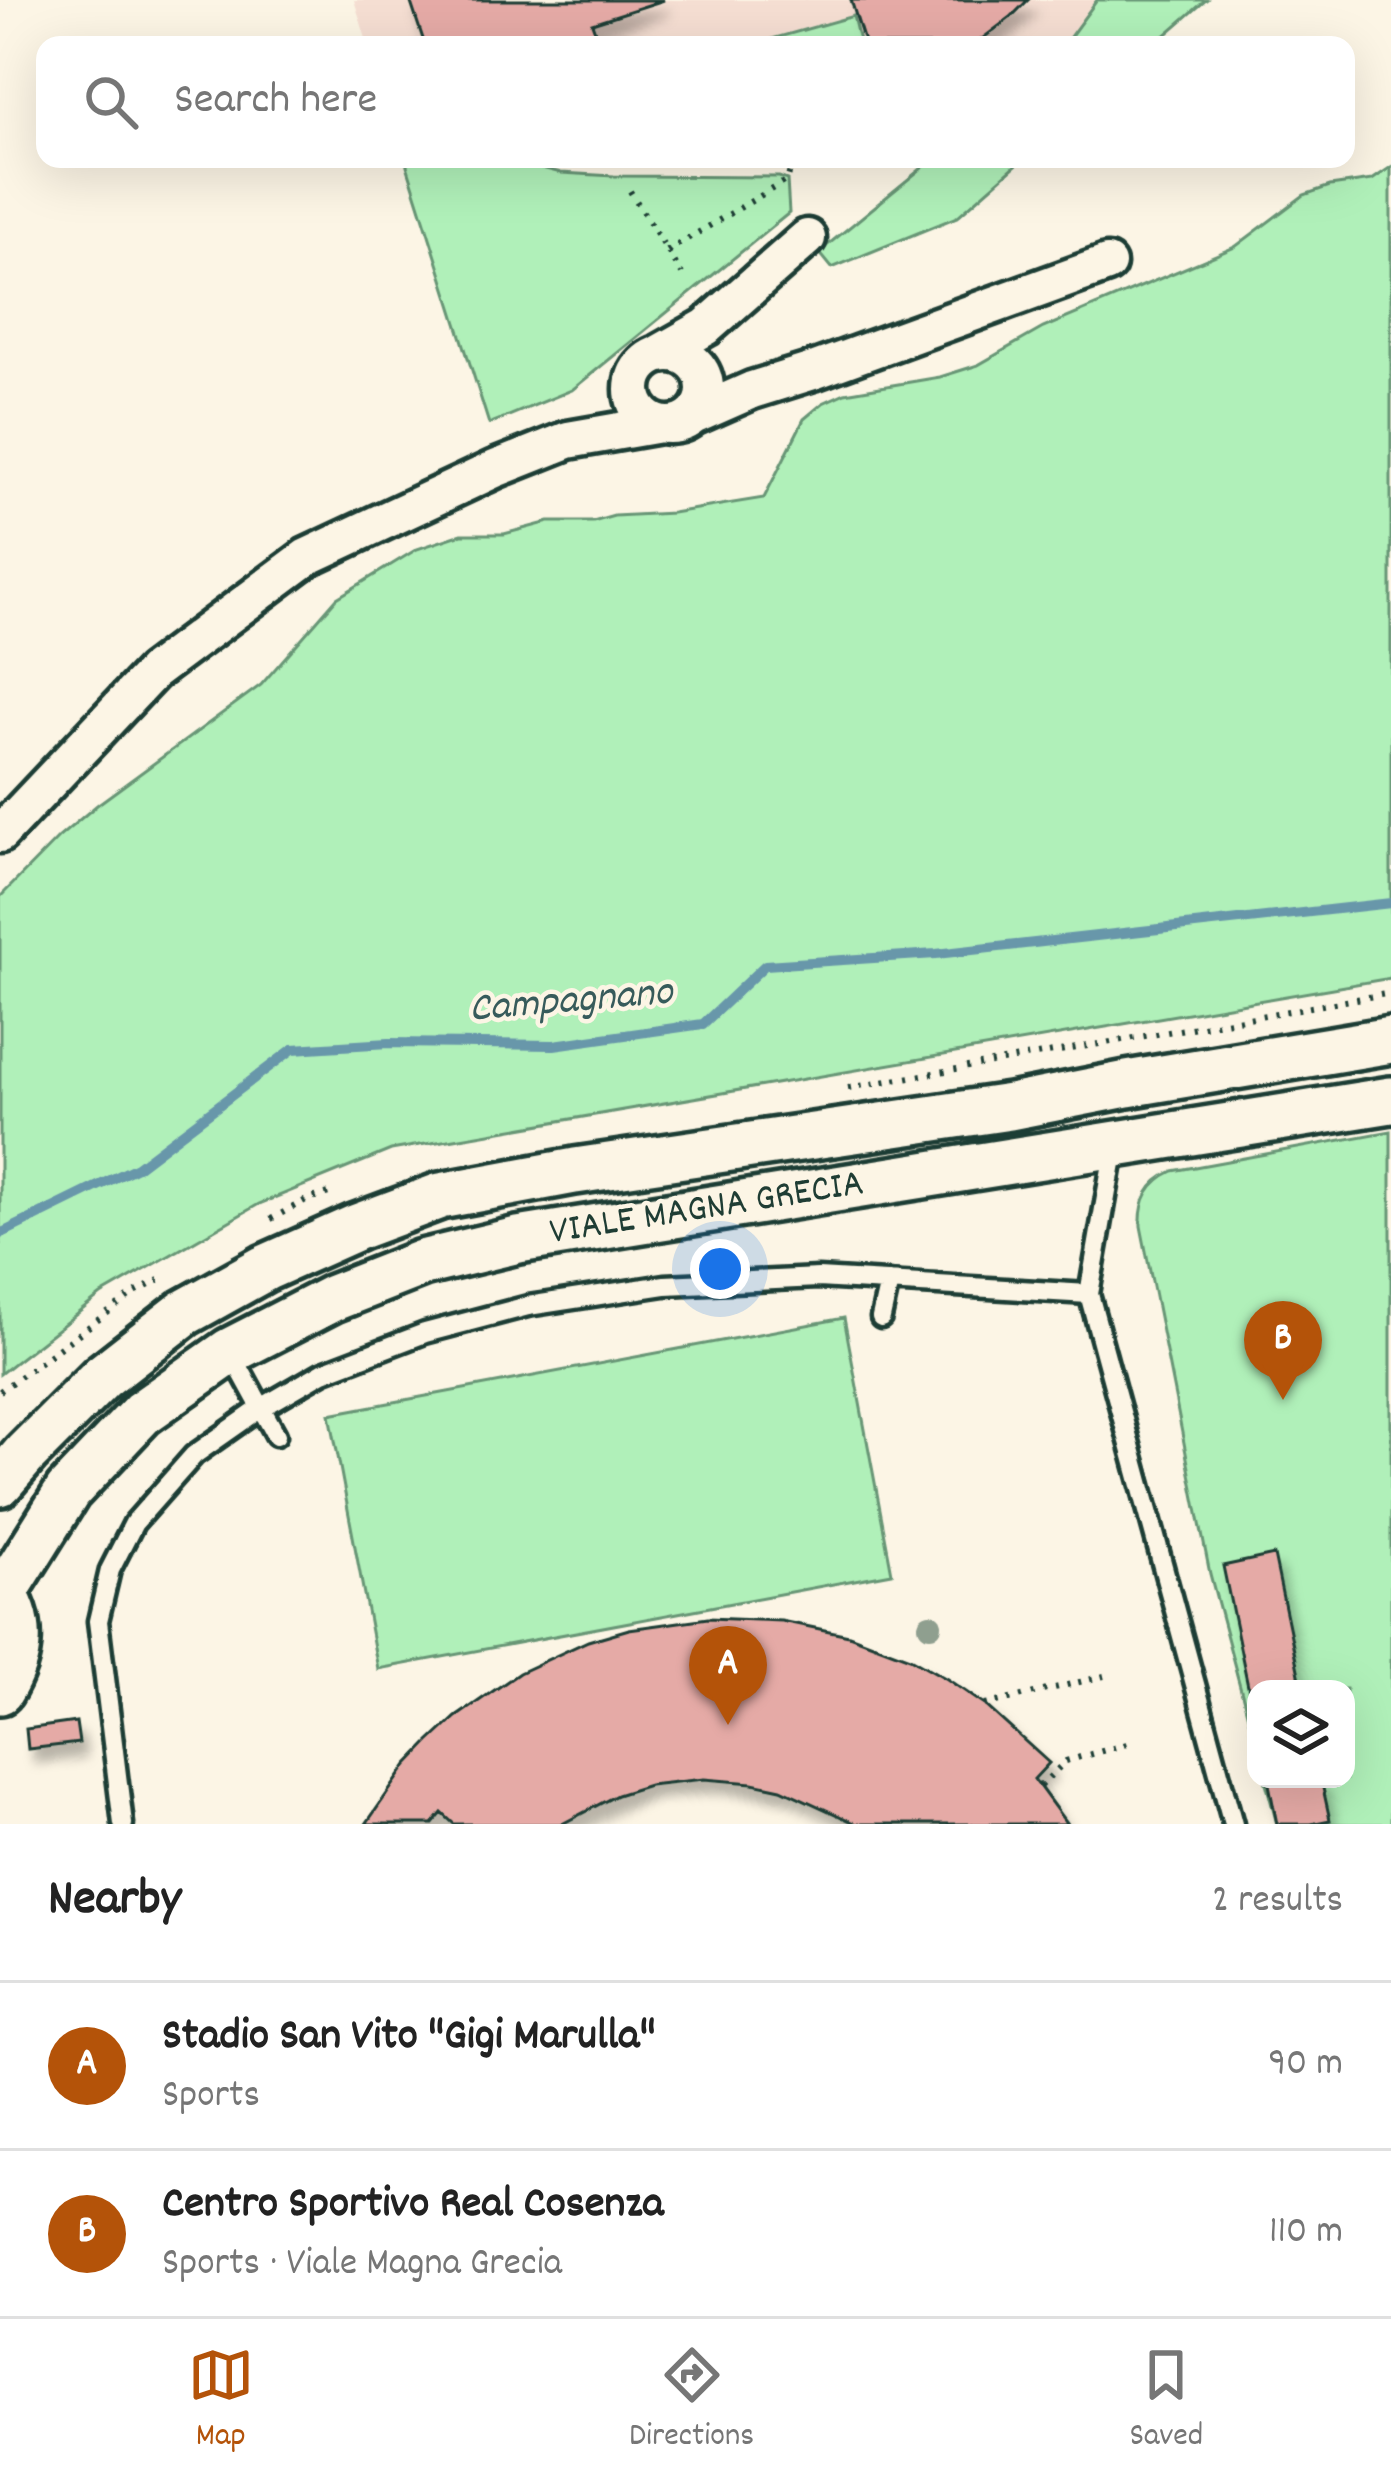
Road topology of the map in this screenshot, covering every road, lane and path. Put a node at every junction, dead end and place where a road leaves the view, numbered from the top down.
1 (791, 168) edge
2 (629, 191) dead end
3 (807, 238) dead end
4 (668, 251) junction
5 (1107, 264) dead end
6 (682, 274) dead end
7 (706, 327) junction
8 (647, 366) junction
9 (702, 374) junction
10 (752, 390) junction
11 (676, 420) junction
12 (568, 440) junction
13 (0, 834) edge
14 (1391, 1040) edge
15 (1391, 1100) edge
16 (1115, 1146) junction
17 (889, 1282) junction
18 (1089, 1294) junction
19 (881, 1318) dead end
20 (230, 1352) junction
21 (261, 1408) junction
22 (276, 1435) dead end
23 (0, 1483) edge
24 (2, 1591) edge
25 (1104, 1676) dead end
26 (0, 1691) edge
27 (985, 1705) dead end
28 (1134, 1742) dead end
29 (1040, 1786) dead end
30 (123, 1824) edge
31 (1233, 1824) edge

1 - 4 path
2 - 4 path
3 - 7 street
4 - 6 path
5 - 10 street
7 - 8 street
7 - 9 street
8 - 9 street
8 - 11 street
8 - 12 street
9 - 10 street
9 - 11 street
10 - 11 street
11 - 12 street
12 - 13 street
14 - 23 street, VIALE MAGNA GRECIA
15 - 16 street, VIALE MAGNA GRECIA
16 - 18 lane
16 - 20 street, VIALE MAGNA GRECIA
17 - 18 lane
17 - 19 lane
17 - 21 lane
18 - 31 lane
20 - 21 lane
20 - 24 street, VIALE MAGNA GRECIA
21 - 22 lane
21 - 30 lane
24 - 26 street, VIALE MAGNA GRECIA
25 - 27 path
28 - 29 path

